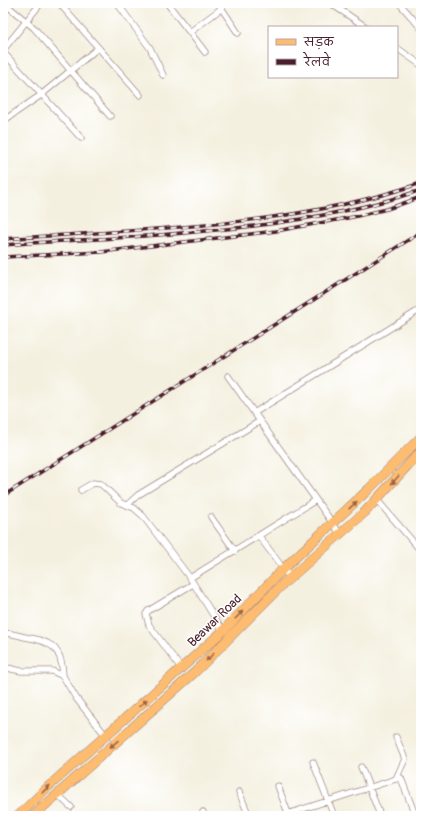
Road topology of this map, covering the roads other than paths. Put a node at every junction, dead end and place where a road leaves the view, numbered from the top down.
1 (4, 3) edge
2 (41, 3) edge
3 (117, 3) edge
4 (167, 3) edge
5 (218, 3) edge
6 (330, 3) edge
7 (61, 4) edge
8 (402, 4) edge
9 (340, 6) edge
10 (222, 8) junction
11 (26, 22) junction
12 (365, 26) edge
13 (421, 28) edge
14 (190, 32) junction
15 (238, 33) dead end
16 (98, 48) junction
17 (398, 49) edge
18 (3, 51) edge
19 (205, 52) dead end
20 (421, 65) edge
21 (71, 70) junction
22 (163, 75) dead end
23 (41, 95) junction
24 (140, 95) dead end
25 (110, 116) dead end
26 (3, 121) edge
27 (81, 138) dead end
28 (421, 309) edge
29 (228, 376) dead end
30 (254, 413) junction
31 (260, 421) junction
32 (421, 437) edge
33 (421, 451) edge
34 (81, 490) dead end
35 (316, 500) junction
36 (377, 500) junction
37 (127, 505) junction
38 (211, 517) dead end
39 (333, 524) junction
40 (340, 535) junction
41 (259, 536) junction
42 (235, 551) junction
43 (421, 551) edge
44 (283, 569) junction
45 (290, 578) junction
46 (191, 581) junction
47 (223, 631) junction
48 (3, 633) edge
49 (3, 667) edge
50 (181, 668) junction
51 (63, 676) junction
52 (106, 736) junction
53 (396, 737) dead end
54 (313, 762) dead end
55 (361, 767) dead end
56 (396, 779) junction
57 (278, 786) dead end
58 (369, 788) junction
59 (239, 792) dead end
60 (57, 794) junction
61 (329, 801) junction
62 (71, 807) dead end
63 (380, 814) dead end
64 (421, 814) edge
65 (21, 815) edge
66 (289, 815) edge
67 (33, 816) edge
68 (249, 816) edge
69 (281, 816) edge
70 (334, 816) edge

1 - 11 street
2 - 11 street
3 - 22 street
4 - 14 street
5 - 10 street
6 - 9 street
7 - 16 street
8 - 13 street
9 - 12 street
10 - 14 street
10 - 15 street
11 - 18 street
11 - 21 street
14 - 19 street
16 - 21 street
16 - 24 street
17 - 20 street
18 - 23 street
21 - 23 street
21 - 25 street
23 - 26 street
23 - 27 street
28 - 30 street
29 - 30 street
30 - 31 street
31 - 35 street
31 - 37 street
39 -> 32 main road, Beawar Road
33 -> 36 main road, Beawar Road
34 - 37 street
35 - 39 street
35 - 41 street
36 - 40 main road, Beawar Road
36 - 43 street
37 - 46 street
38 - 42 street
39 - 40 street
39 - 44 main road, Beawar Road
40 - 45 main road, Beawar Road
41 - 42 street
41 - 44 street
42 - 46 street
44 - 45 street
47 -> 44 main road, Beawar Road
45 -> 60 main road, Beawar Road
46 - 47 street
46 - 50 street
47 - 50 main road, Beawar Road
48 - 51 street
49 - 51 street
52 -> 50 main road, Beawar Road
51 - 52 street
65 -> 52 main road, Beawar Road
53 - 56 street
54 - 61 street
55 - 58 street
56 - 58 street
56 - 64 street
57 - 66 street
58 - 61 street
58 - 63 street
59 - 68 street
60 - 62 street
60 - 67 main road, Beawar Road
61 - 66 street
61 - 70 street
66 - 69 street

